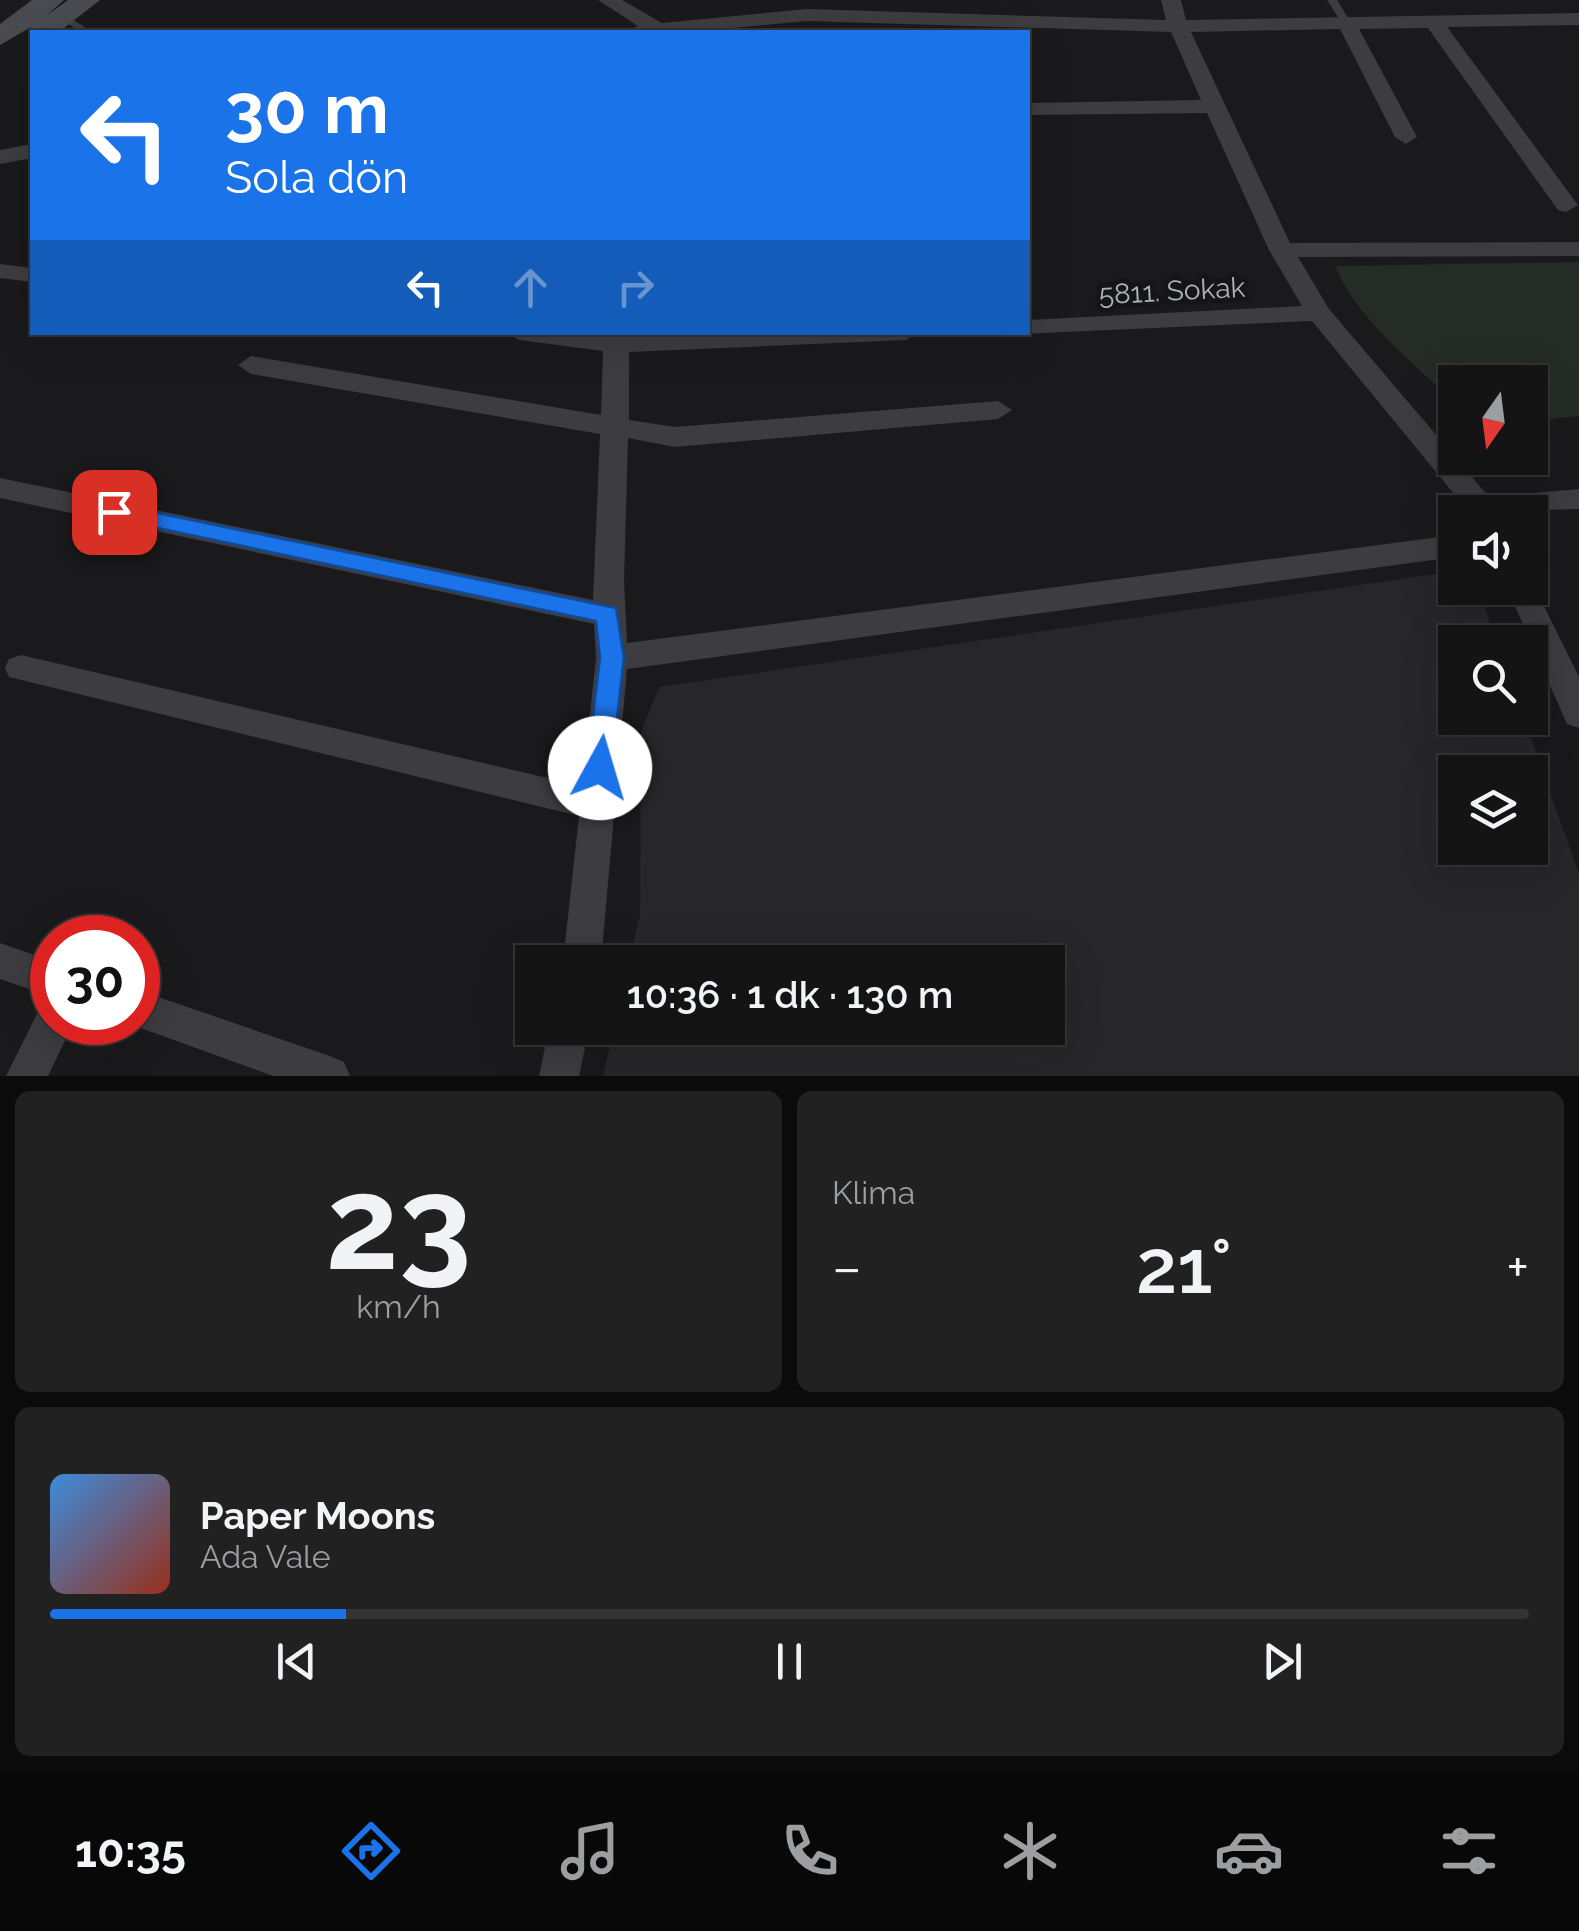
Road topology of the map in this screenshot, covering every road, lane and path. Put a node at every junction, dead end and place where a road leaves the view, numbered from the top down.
1 (86, 0) edge
2 (608, 0) edge
3 (1171, 0) edge
4 (1332, 0) edge
5 (681, 6) dead end
6 (52, 17) edge
7 (948, 17) edge
8 (1579, 19) edge
9 (1435, 24) junction
10 (1178, 26) junction
11 (1348, 26) junction
12 (82, 30) edge
13 (651, 30) edge
14 (653, 30) edge
15 (662, 30) edge
16 (0, 37) edge
17 (30, 41) edge
18 (0, 63) edge
19 (1213, 106) junction
20 (1030, 109) edge
21 (1406, 137) dead end
22 (30, 152) edge
23 (0, 157) edge
24 (1566, 206) dead end
25 (1579, 249) edge
26 (1280, 250) junction
27 (0, 271) edge
28 (30, 275) edge
29 (1319, 313) junction
30 (1030, 328) edge
31 (543, 335) edge
32 (834, 335) edge
33 (616, 344) junction
34 (251, 365) dead end
35 (998, 410) dead end
36 (618, 430) junction
37 (0, 488) edge
38 (1471, 495) edge
39 (1579, 499) edge
40 (1548, 503) edge
41 (1438, 548) edge
42 (1531, 605) edge
43 (608, 614) junction
44 (612, 658) junction
45 (21, 668) dead end
46 (1579, 714) edge
47 (597, 805) junction
48 (584, 945) edge
49 (0, 961) edge
50 (30, 971) edge
51 (160, 1017) edge
52 (42, 1045) edge
53 (565, 1045) edge
54 (26, 1076) edge
55 (330, 1076) edge
56 (558, 1076) edge

1 - 6 main road
2 - 13 street
3 - 10 street
4 - 11 lane
5 - 14 street
6 - 12 lane
6 - 16 main road
7 - 10 street
7 - 15 street
8 - 9 street
9 - 11 street
9 - 24 street
10 - 11 street
10 - 19 street
11 - 21 street
17 - 18 main road
19 - 20 street
19 - 26 street
22 - 23 street
25 - 26 street
26 - 29 street
27 - 28 street
29 - 30 street, 5811. Sokak
29 - 38 street
31 - 33 street
32 - 33 street
33 - 36 street
34 - 36 street
35 - 36 street
36 - 43 street
37 - 43 street
39 - 40 street
41 - 44 street
42 - 46 street
43 - 44 street
44 - 47 street
45 - 47 street
47 - 48 street
49 - 50 street
51 - 55 street
52 - 54 street
53 - 56 street

